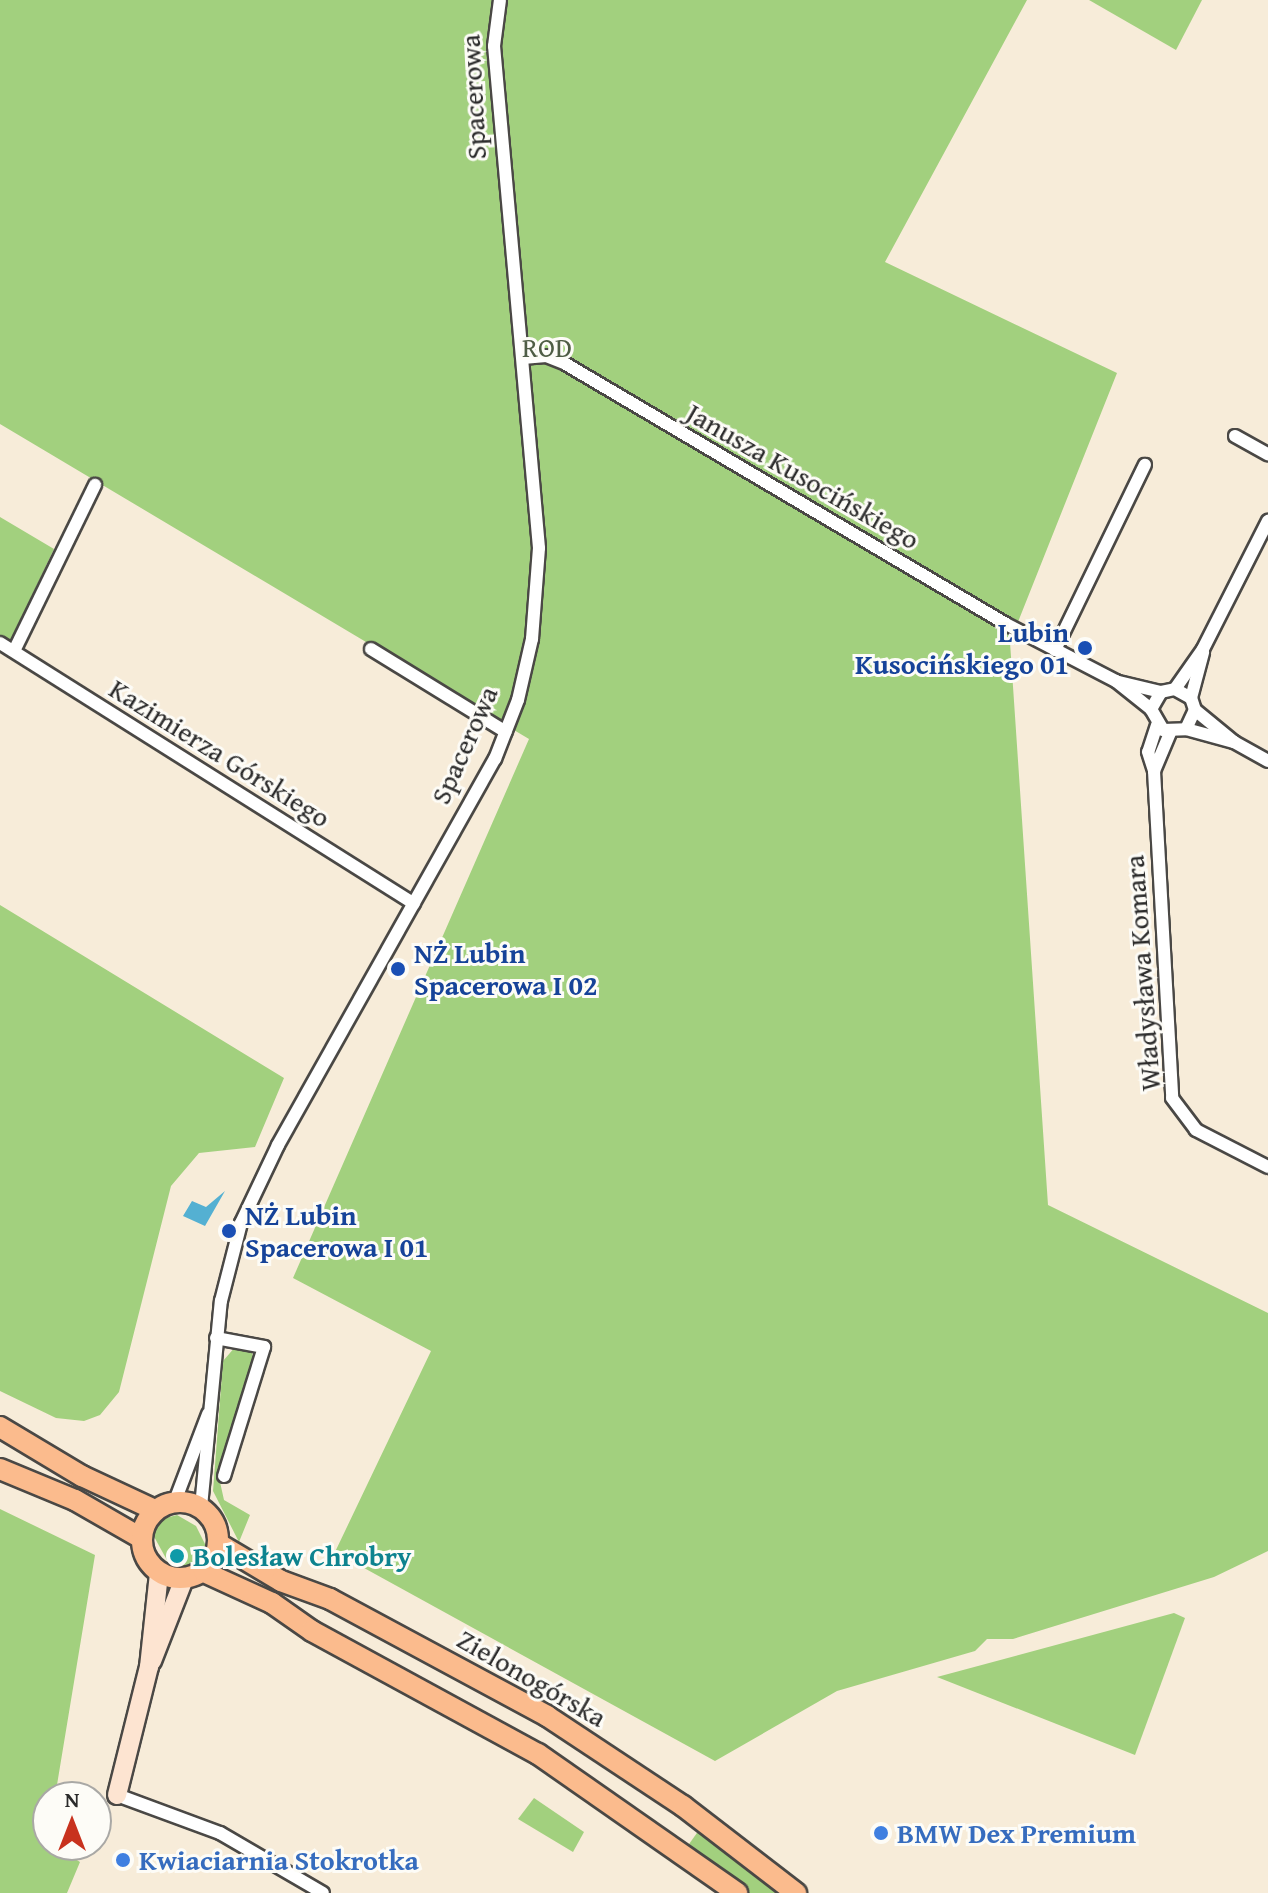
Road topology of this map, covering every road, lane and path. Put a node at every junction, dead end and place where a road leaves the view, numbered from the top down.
1 (500, 0) edge
2 (523, 358) junction
3 (1235, 436) dead end
4 (1268, 454) edge
5 (1145, 465) dead end
6 (95, 485) dead end
7 (1268, 521) edge
8 (0, 643) edge
9 (371, 649) dead end
10 (1203, 649) junction
11 (1055, 650) junction
12 (14, 651) junction
13 (1116, 681) junction
14 (1175, 689) junction
15 (1161, 692) junction
16 (1193, 704) junction
17 (1151, 709) junction
18 (1157, 725) junction
19 (1186, 729) junction
20 (506, 732) junction
21 (1170, 733) junction
22 (1234, 742) junction
23 (1268, 761) edge
24 (1154, 771) junction
25 (414, 904) junction
26 (1268, 1167) edge
27 (216, 1338) junction
28 (209, 1411) junction
29 (0, 1427) edge
30 (0, 1469) edge
31 (224, 1476) dead end
32 (175, 1501) junction
33 (201, 1507) junction
34 (155, 1510) junction
35 (141, 1538) junction
36 (219, 1544) junction
37 (159, 1573) junction
38 (194, 1576) junction
39 (149, 1667) junction
40 (117, 1795) joint
41 (323, 1893) edge
42 (737, 1893) edge
43 (796, 1893) edge

1 - 2 street, Spacerowa
2 - 11 street, Janusza Kusocińskiego
2 - 20 street, Spacerowa
3 - 4 street
5 - 11 street
6 - 12 street
7 - 10 street
8 - 12 street, Kazimierza Górskiego
9 - 20 street
10 - 14 street
10 - 16 street
11 - 13 street, Janusza Kusocińskiego
12 - 25 street, Kazimierza Górskiego
13 - 15 street
13 - 17 street
14 - 15 street
14 - 16 street
15 - 17 street
16 - 19 street
16 - 22 street
17 - 18 street
18 - 21 street
18 - 24 street, Władysława Komara
19 - 21 street
19 - 22 street
20 - 25 street, Spacerowa
21 - 24 street
22 - 23 street
24 - 26 street, Władysława Komara
25 - 27 street, Spacerowa
27 - 28 street, Spacerowa
27 - 31 street
28 - 32 street, Spacerowa
28 - 33 street, Spacerowa
29 - 34 main road
30 - 35 main road
32 - 33 main road
32 - 34 main road
33 - 36 main road
34 - 35 main road
35 - 37 main road
36 - 38 main road
36 - 43 main road, Zielonogórska
37 - 38 main road
37 - 39 street
38 - 39 street
38 - 42 main road
39 - 40 street
40 - 41 street

